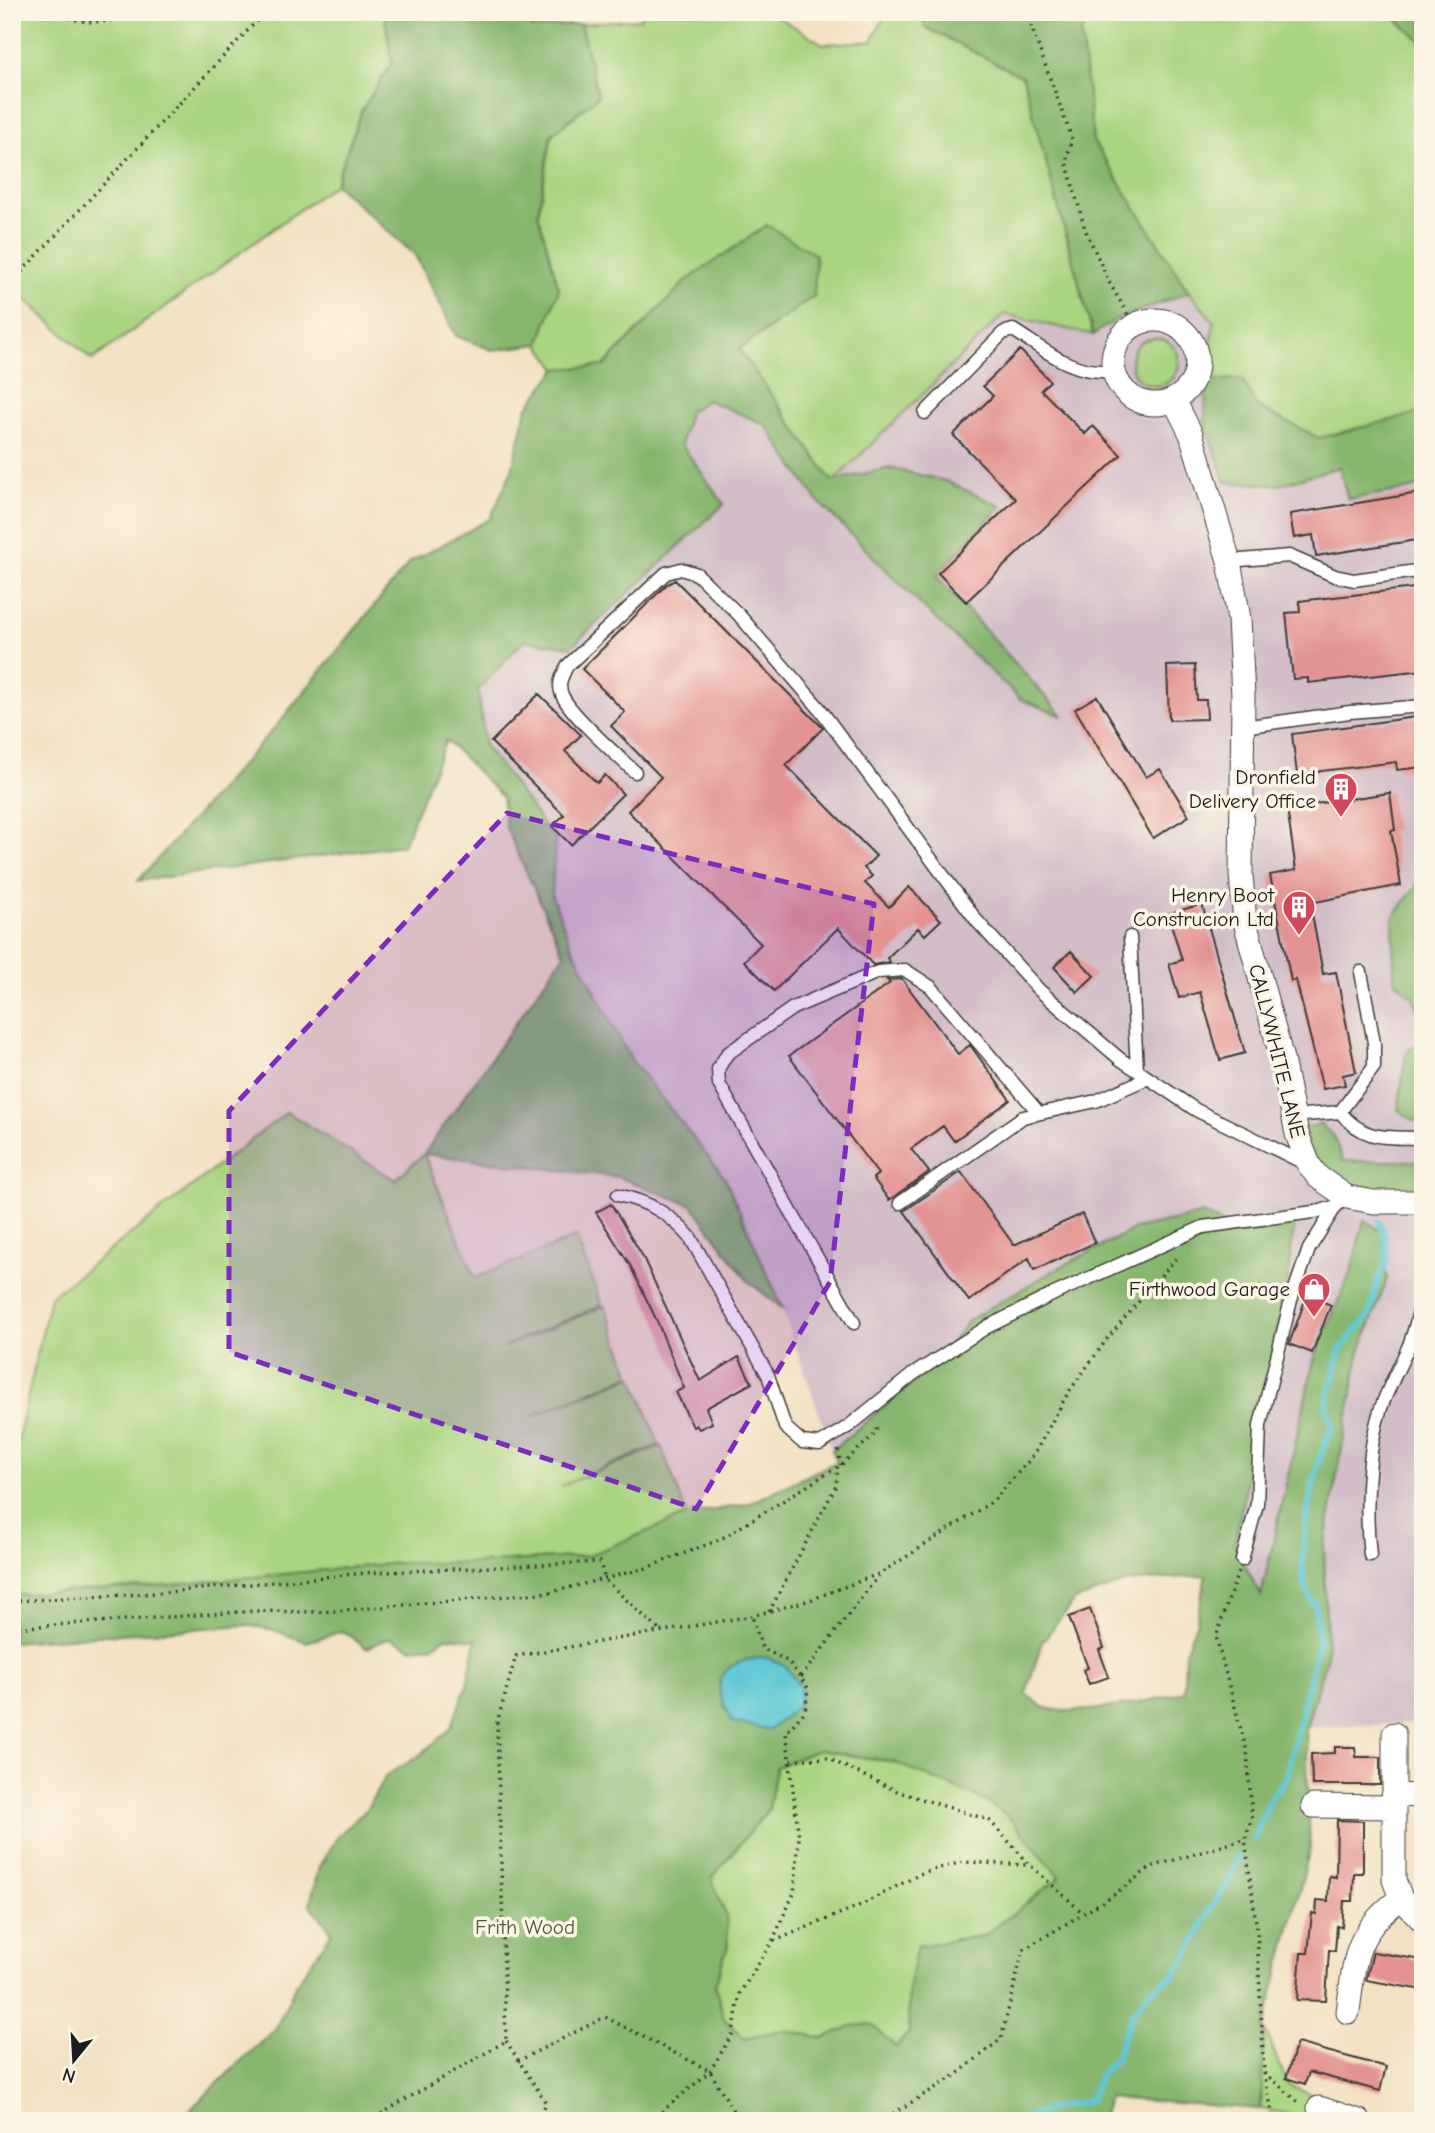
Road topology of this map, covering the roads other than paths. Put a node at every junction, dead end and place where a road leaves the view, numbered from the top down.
1 (1113, 370) junction
2 (1174, 400) junction
3 (925, 413) dead end
4 (1229, 561) junction
5 (1423, 570) edge
6 (1423, 706) edge
7 (1242, 727) junction
8 (635, 772) dead end
9 (1130, 937) dead end
10 (1361, 972) dead end
11 (1142, 1074) junction
12 (1340, 1112) junction
13 (1040, 1113) junction
14 (1293, 1116) junction
15 (1423, 1138) edge
16 (1309, 1165) junction
17 (618, 1195) dead end
18 (1342, 1201) junction
19 (1423, 1202) edge
20 (900, 1203) dead end
21 (1423, 1295) edge
22 (854, 1323) dead end
23 (1370, 1555) dead end
24 (1242, 1560) road end
25 (1394, 1734) dead end
26 (1423, 1796) edge
27 (1393, 1801) junction
28 (1313, 1806) dead end
29 (1401, 1898) junction
30 (1423, 1921) edge
31 (1348, 2012) dead end
32 (1319, 2108) road end
33 (1359, 2121) edge

1 - 2 street
1 - 2 street
1 - 3 lane
2 - 4 street, CALLYWHITE LANE
4 - 5 lane
4 - 7 street, CALLYWHITE LANE
6 - 7 lane
7 - 14 street, CALLYWHITE LANE
8 - 11 lane
9 - 11 lane
10 - 12 lane
11 - 13 lane
11 - 16 lane
12 - 14 lane
12 - 15 lane
13 - 20 lane
13 - 22 lane
14 - 16 street, CALLYWHITE LANE
16 - 18 street, CALLYWHITE LANE
17 - 18 lane
18 - 19 street, CALLYWHITE LANE
18 - 24 lane
21 - 23 lane
25 - 27 street
26 - 27 street
27 - 28 street
27 - 29 street
29 - 30 street
29 - 31 street
32 - 33 street

